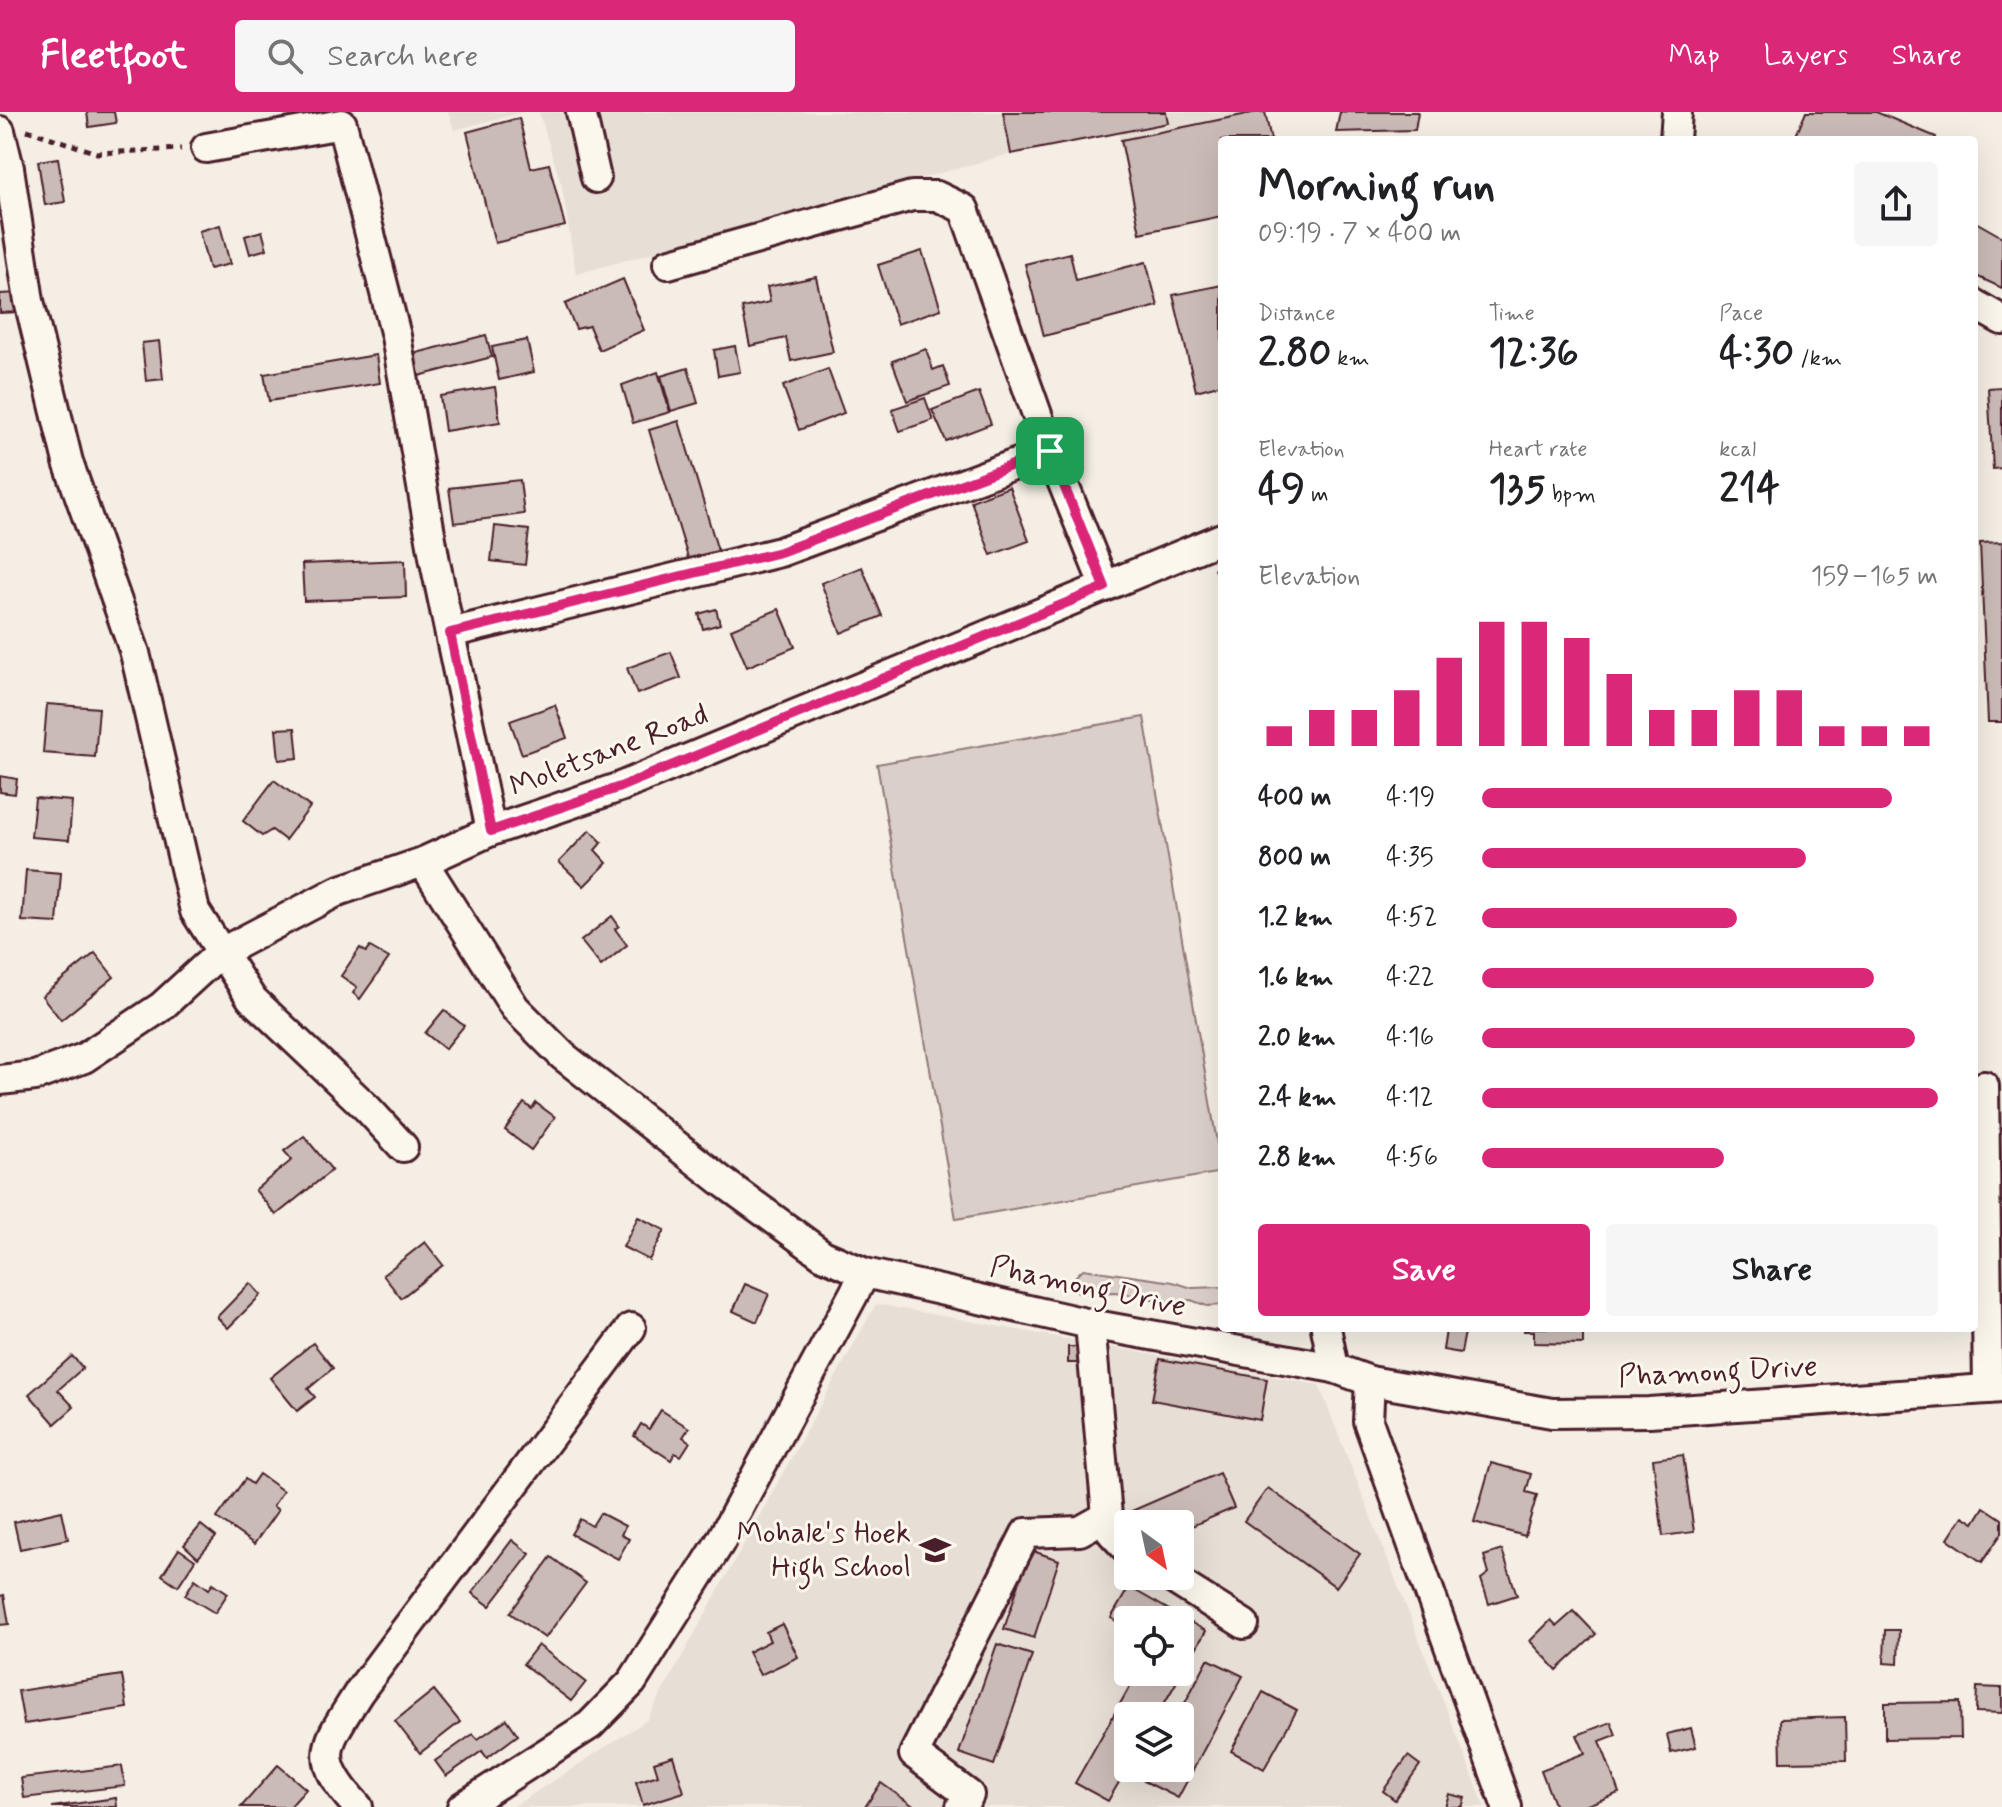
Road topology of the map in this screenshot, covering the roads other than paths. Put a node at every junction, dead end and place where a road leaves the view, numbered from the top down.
1 (581, 112) edge
2 (6, 129) edge
3 (206, 148) road end
4 (596, 178) dead end
5 (668, 264) dead end
6 (1978, 306) edge
7 (2002, 320) edge
8 (1050, 451) junction
9 (1218, 540) edge
10 (1105, 587) junction
11 (450, 633) junction
12 (491, 831) junction
13 (423, 862) junction
14 (220, 953) junction
15 (0, 1080) edge
16 (1984, 1086) dead end
17 (403, 1147) dead end
18 (865, 1273) junction
19 (1090, 1324) junction
20 (631, 1328) dead end
21 (1327, 1332) edge
22 (1334, 1368) junction
23 (1370, 1381) junction
24 (1995, 1388) edge
25 (1107, 1516) junction
26 (1114, 1535) edge
27 (1190, 1590) edge
28 (1244, 1624) dead end
29 (358, 1807) edge
30 (462, 1807) edge
31 (961, 1807) edge
32 (1507, 1807) edge

1 - 4 street
2 - 14 street
3 - 11 street
5 - 8 street
6 - 7 street
8 - 10 street
8 - 11 street
9 - 10 street, Moletsane Road
10 - 12 street, Moletsane Road
11 - 12 street
12 - 13 street, Moletsane Road
13 - 14 street, Moletsane Road
13 - 18 street, Phamong Drive
14 - 15 street, Moletsane Road
14 - 17 street
16 - 24 street
18 - 19 street, Phamong Drive
18 - 30 street
19 - 22 street, Phamong Drive
19 - 25 street
20 - 29 street
21 - 22 street
22 - 23 street, Phamong Drive
23 - 24 street, Phamong Drive
23 - 32 street
25 - 26 street
25 - 31 street
27 - 28 street

